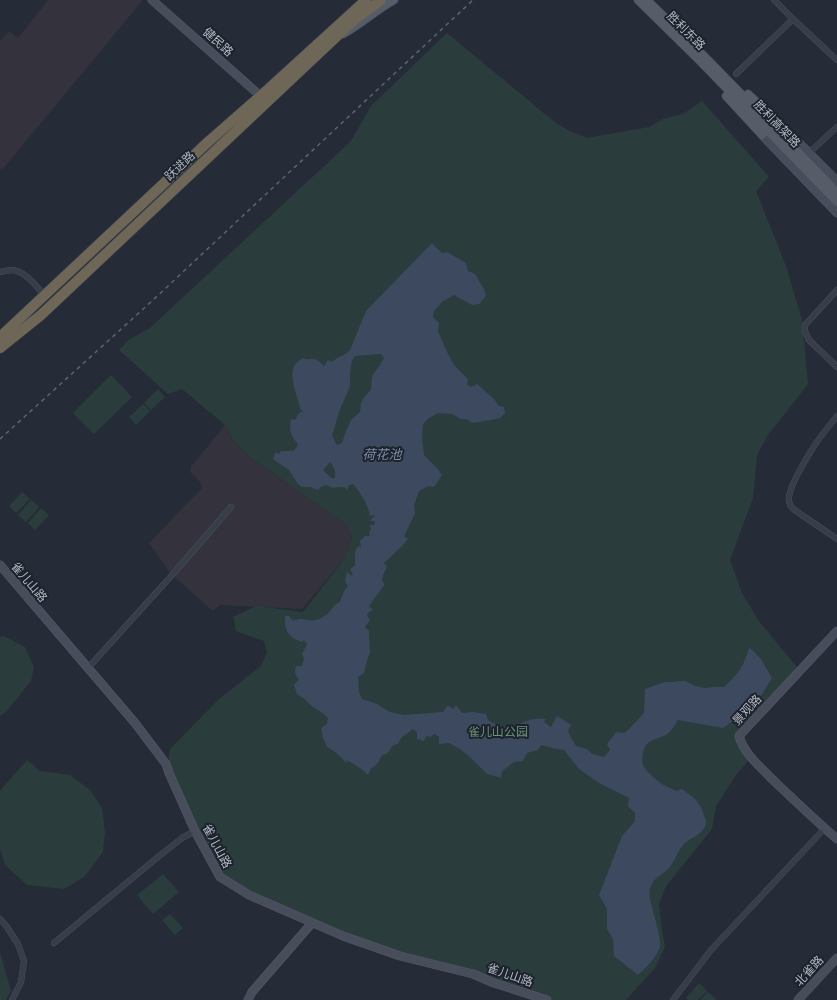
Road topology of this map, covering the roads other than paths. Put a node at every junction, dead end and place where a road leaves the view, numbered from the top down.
1 (152, 0) edge
2 (158, 0) edge
3 (366, 0) edge
4 (394, 0) edge
5 (638, 0) edge
6 (647, 0) edge
7 (774, 0) edge
8 (380, 2) edge
9 (657, 14) junction
10 (793, 19) junction
11 (703, 60) junction
12 (837, 60) edge
13 (735, 77) junction
14 (266, 98) junction
15 (776, 120) joint
16 (837, 127) edge
17 (762, 135) joint
18 (809, 153) junction
19 (837, 181) edge
20 (837, 192) edge
21 (837, 202) edge
22 (837, 213) edge
23 (0, 272) edge
24 (837, 290) edge
25 (44, 295) junction
26 (0, 337) edge
27 (0, 348) edge
28 (837, 367) edge
29 (837, 416) edge
30 (231, 507) dead end
31 (837, 539) edge
32 (0, 566) edge
33 (837, 631) edge
34 (88, 668) junction
35 (825, 828) junction
36 (196, 831) junction
37 (837, 839) edge
38 (0, 920) edge
39 (312, 923) junction
40 (54, 943) dead end
41 (837, 958) edge
42 (837, 966) edge
43 (12, 1000) edge
44 (248, 1000) edge
45 (547, 1000) edge
46 (673, 1000) edge
47 (798, 1000) edge
48 (805, 1000) edge

1 - 14 street, 健民路
2 - 14 street, 健民路
3 - 14 highway, 跃进路
4 - 8 main road
5 - 9 main road, 胜利东路
6 - 9 main road, 胜利东路
7 - 10 street
8 - 14 highway, 跃进路
9 - 11 main road, 胜利东路
9 - 13 main road
9 - 17 main road
10 - 12 street
10 - 13 street
11 - 20 main road, 胜利高架路
11 - 21 main road, 胜利高架路
13 - 15 main road
14 - 25 highway, 跃进路
14 - 27 highway, 跃进路
15 - 18 street
16 - 18 street
17 - 22 street
18 - 19 street
23 - 25 street
24 - 28 street
25 - 26 highway, 跃进路
29 - 31 street
30 - 34 street
32 - 34 street, 雀儿山路
33 - 35 street, 景观路
34 - 36 street, 雀儿山路
35 - 37 street, 景观路
35 - 46 street
36 - 39 street, 雀儿山路
36 - 40 street
38 - 43 street
39 - 44 street
39 - 45 street, 雀儿山路
41 - 47 street, 北雀路
42 - 48 street, 北雀路

